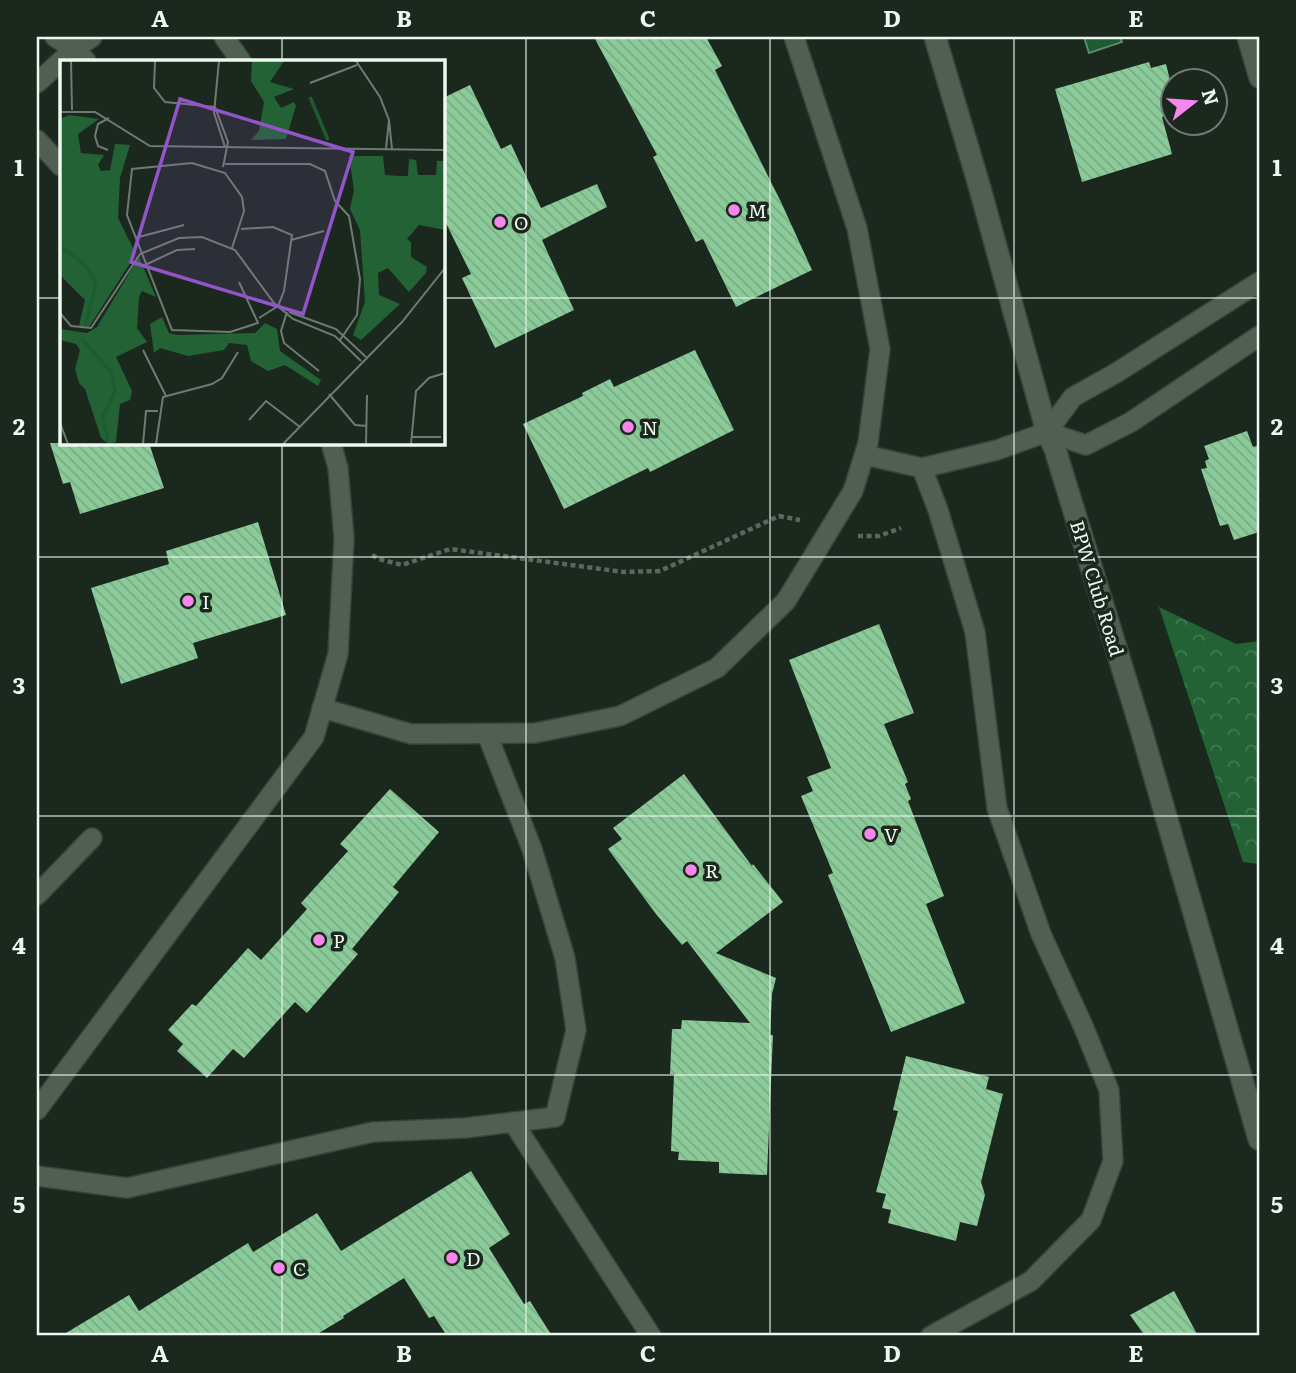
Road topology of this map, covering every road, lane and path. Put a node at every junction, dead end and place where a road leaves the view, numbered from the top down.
1 (55, 37) edge
2 (92, 37) edge
3 (223, 37) edge
4 (794, 37) edge
5 (934, 37) edge
6 (1247, 37) edge
7 (80, 55) edge
8 (240, 60) edge
9 (60, 68) edge
10 (1259, 78) edge
11 (37, 83) edge
12 (37, 140) edge
13 (60, 165) edge
14 (1259, 282) edge
15 (1259, 336) edge
16 (1047, 432) junction
17 (331, 444) edge
18 (865, 455) junction
19 (922, 468) junction
20 (807, 521) dead end
21 (901, 528) dead end
22 (858, 536) dead end
23 (344, 538) junction
24 (322, 708) junction
25 (487, 734) junction
26 (92, 838) dead end
27 (37, 895) edge
28 (37, 1110) edge
29 (513, 1122) junction
30 (1259, 1139) edge
31 (37, 1176) edge
32 (651, 1336) edge
33 (930, 1336) edge

1 - 7 lane
2 - 7 lane
3 - 8 lane
4 - 18 lane
5 - 16 street, BPW Club Road
6 - 10 lane
9 - 11 lane
12 - 13 lane
14 - 16 lane
15 - 16 lane
16 - 19 lane
16 - 30 street, BPW Club Road
17 - 23 lane
18 - 19 lane
18 - 25 lane
19 - 33 lane
20 - 23 path
21 - 22 path
23 - 24 lane
24 - 25 lane
24 - 28 lane
25 - 29 lane
26 - 27 lane
29 - 31 lane
29 - 32 lane

